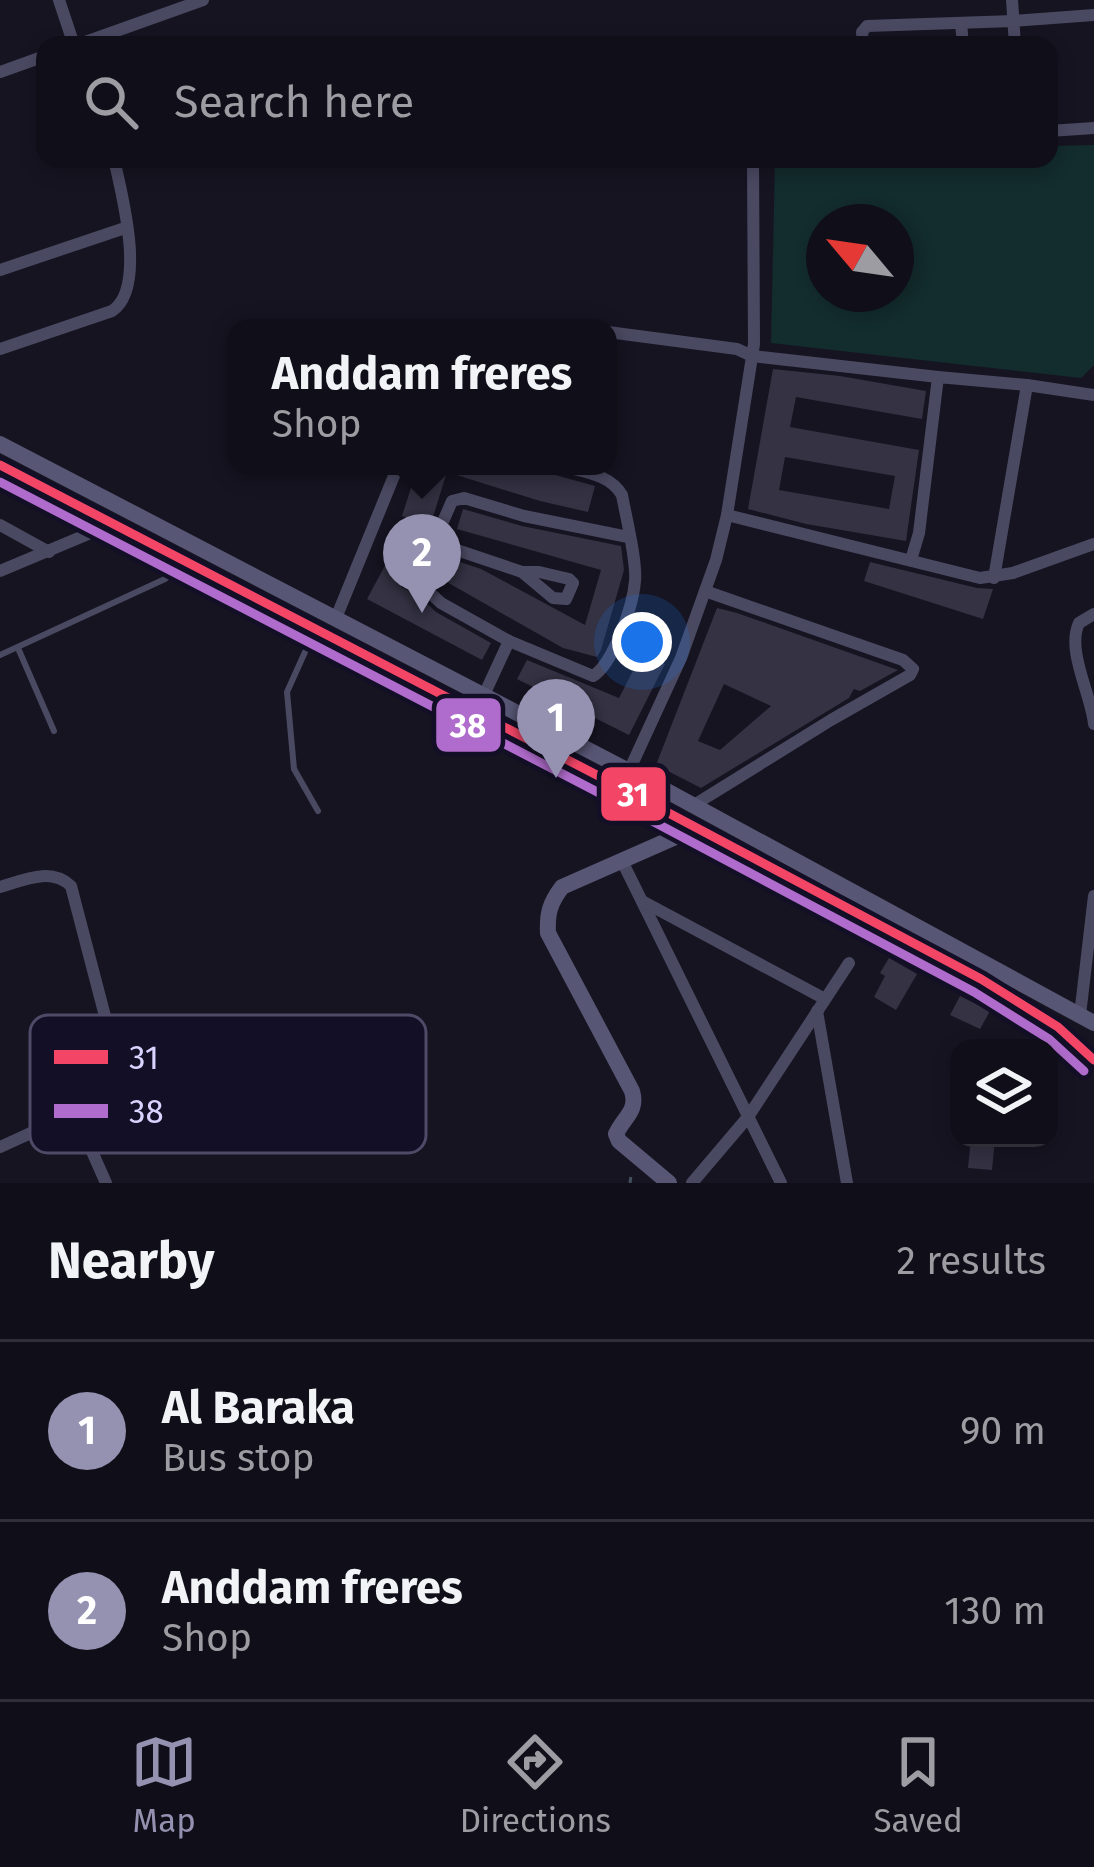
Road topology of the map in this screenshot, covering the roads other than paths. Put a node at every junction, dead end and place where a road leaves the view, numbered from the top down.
1 (59, 0) edge
2 (203, 0) edge
3 (1012, 0) edge
4 (1094, 14) edge
5 (1014, 21) junction
6 (961, 23) junction
7 (72, 36) edge
8 (101, 36) edge
9 (862, 36) edge
10 (962, 36) edge
11 (1015, 36) edge
12 (36, 59) edge
13 (0, 72) edge
14 (1094, 128) edge
15 (1058, 130) edge
16 (115, 168) edge
17 (753, 168) edge
18 (125, 228) junction
19 (0, 270) edge
20 (617, 333) edge
21 (0, 349) edge
22 (752, 356) junction
23 (938, 377) junction
24 (1027, 385) junction
25 (1094, 395) edge
26 (0, 444) edge
27 (0, 465) edge
28 (394, 475) edge
29 (593, 475) edge
30 (727, 515) junction
31 (112, 524) junction
32 (1, 526) edge
33 (628, 537) junction
34 (433, 542) junction
35 (1094, 544) edge
36 (49, 552) junction
37 (911, 560) junction
38 (184, 563) junction
39 (0, 572) edge
40 (522, 572) dead end
41 (994, 578) junction
42 (705, 591) junction
43 (1094, 614) edge
44 (336, 618) junction
45 (316, 629) junction
46 (509, 641) junction
47 (18, 648) junction
48 (0, 655) edge
49 (484, 695) junction
50 (1093, 707) edge
51 (1094, 724) edge
52 (54, 731) dead end
53 (629, 771) junction
54 (694, 805) junction
55 (318, 811) dead end
56 (696, 828) junction
57 (622, 861) junction
58 (0, 886) edge
59 (1094, 896) edge
60 (642, 902) junction
61 (849, 963) dead end
62 (821, 1005) junction
63 (105, 1015) edge
64 (1087, 1019) edge
65 (1067, 1035) junction
66 (1094, 1060) edge
67 (748, 1117) junction
68 (30, 1133) edge
69 (0, 1147) edge
70 (93, 1153) edge
71 (106, 1183) edge
72 (669, 1183) edge
73 (692, 1183) edge
74 (781, 1183) edge
75 (847, 1183) edge

1 - 7 street
2 - 8 street
3 - 5 street
4 - 5 street
5 - 6 street
5 - 11 street
6 - 9 street
6 - 10 street
12 - 13 street
14 - 15 street
16 - 18 street
17 - 22 street
18 - 19 street
18 - 21 street
20 - 22 street
22 - 23 street
22 - 30 street
23 - 24 street
23 - 37 street
24 - 25 street
24 - 41 street
26 - 44 main road
27 - 31 main road
28 - 44 street
29 - 33 street
30 - 37 street
30 - 42 street
31 - 36 street
31 - 38 main road
32 - 36 street
33 - 34 street
33 - 46 street
34 - 40 street
34 - 46 street
35 - 41 street
36 - 39 street
37 - 41 street
38 - 45 main road
38 - 47 lane
42 - 53 street
42 - 54 street
43 - 50 street
44 - 49 main road
45 - 55 lane
45 - 56 main road
46 - 49 street
47 - 48 lane
47 - 52 lane
49 - 53 main road
50 - 51 street
53 - 54 main road
54 - 64 main road
56 - 57 main road
56 - 65 main road
57 - 60 street
57 - 72 main road
58 - 63 street
59 - 64 street
60 - 62 street
60 - 67 street
61 - 62 street
62 - 67 street
62 - 75 street
64 - 65 main road
65 - 66 main road
67 - 73 street
67 - 74 street
68 - 69 street
70 - 71 street

